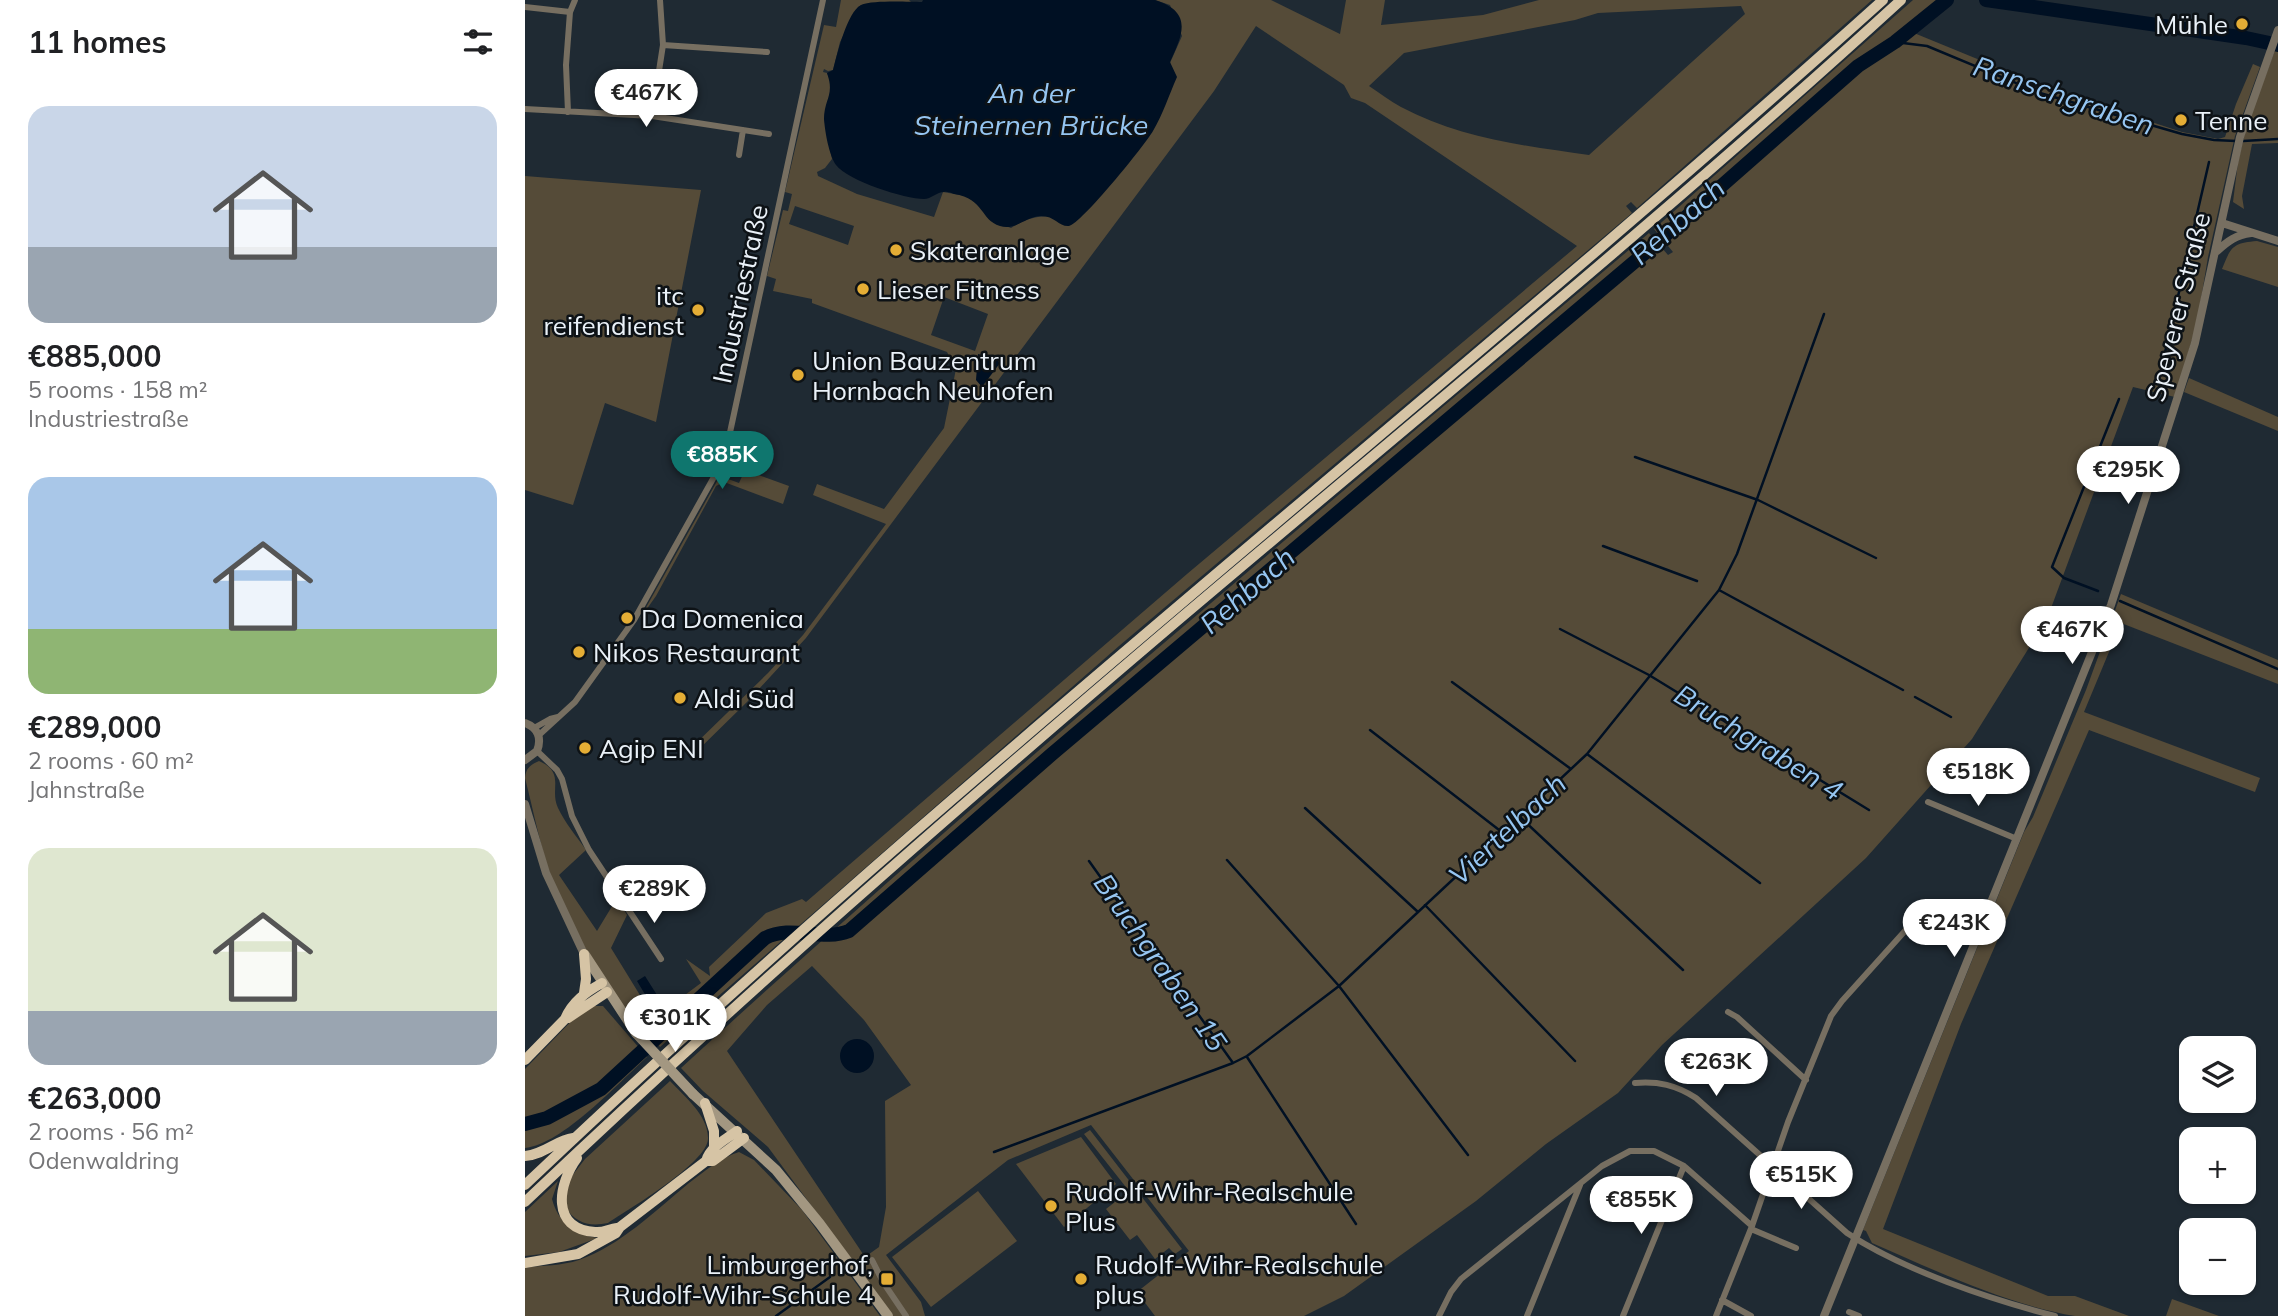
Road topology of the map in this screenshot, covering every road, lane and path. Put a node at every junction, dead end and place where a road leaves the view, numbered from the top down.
1 (575, 0) edge
2 (660, 0) edge
3 (823, 0) edge
4 (1883, 0) edge
5 (1901, 0) edge
6 (525, 8) edge
7 (570, 12) junction
8 (2277, 32) edge
9 (663, 45) junction
10 (767, 52) dead end
11 (525, 109) edge
12 (568, 112) junction
13 (652, 116) junction
14 (743, 130) junction
15 (769, 134) dead end
16 (739, 155) dead end
17 (2223, 223) junction
18 (2253, 233) junction
19 (2278, 241) edge
20 (2216, 253) junction
21 (525, 723) edge
22 (537, 731) junction
23 (537, 751) junction
24 (525, 760) edge
25 (1928, 802) dead end
26 (525, 804) edge
27 (2017, 839) junction
28 (1915, 914) dead end
29 (585, 954) junction
30 (660, 959) dead end
31 (604, 987) junction
32 (584, 993) junction
33 (1728, 1012) dead end
34 (565, 1019) junction
35 (525, 1060) edge
36 (1806, 1080) junction
37 (1635, 1083) dead end
38 (705, 1103) junction
39 (741, 1135) junction
40 (576, 1137) junction
41 (590, 1140) junction
42 (714, 1148) junction
43 (525, 1156) edge
44 (706, 1161) junction
45 (1685, 1166) junction
46 (1773, 1168) junction
47 (1580, 1184) junction
48 (525, 1185) edge
49 (525, 1202) edge
50 (620, 1227) junction
51 (1751, 1228) junction
52 (1855, 1239) junction
53 (1796, 1248) dead end
54 (525, 1263) edge
55 (854, 1269) junction
56 (1723, 1300) junction
57 (1849, 1312) dead end
58 (888, 1316) edge
59 (906, 1316) edge
60 (1439, 1316) edge
61 (1527, 1316) edge
62 (1623, 1316) edge
63 (1716, 1316) edge
64 (1751, 1316) edge
65 (1824, 1316) edge
66 (1859, 1316) edge
67 (2055, 1316) edge

1 - 7 street
2 - 9 street
3 - 22 street, Industriestraße
4 - 40 highway
5 - 41 highway
6 - 7 street
7 - 12 street
8 - 17 street, Speyerer Straße
9 - 10 street
9 - 13 street
11 - 12 street
12 - 13 street
13 - 14 street
14 - 15 street
14 - 16 street
17 - 18 street
17 - 20 street, Speyerer Straße
18 - 19 street
18 - 20 street
20 - 27 street, Speyerer Straße
21 - 22 street
22 - 23 street
23 - 24 street
23 - 30 street
25 - 27 street
26 - 29 street
27 - 52 street, Speyerer Straße
28 - 36 street
29 - 31 main road
29 - 32 highway
31 - 32 highway
31 - 34 highway
31 - 38 main road, bridge
32 - 34 highway
33 - 36 street
34 - 35 highway
36 - 46 street
37 - 46 street
38 - 39 main road
38 - 42 highway
39 - 42 highway
39 - 44 highway
39 - 55 main road
40 - 43 highway
40 - 48 highway
41 - 49 highway
41 - 50 highway
42 - 44 highway
44 - 50 highway
45 - 47 street
45 - 51 street
45 - 62 street
46 - 51 street
46 - 52 street
47 - 60 street
47 - 61 street
50 - 54 highway
51 - 53 street
51 - 56 street
52 - 65 street, Speyerer Straße
52 - 67 street
55 - 58 main road
55 - 59 street
56 - 63 street
56 - 64 street
57 - 66 street

